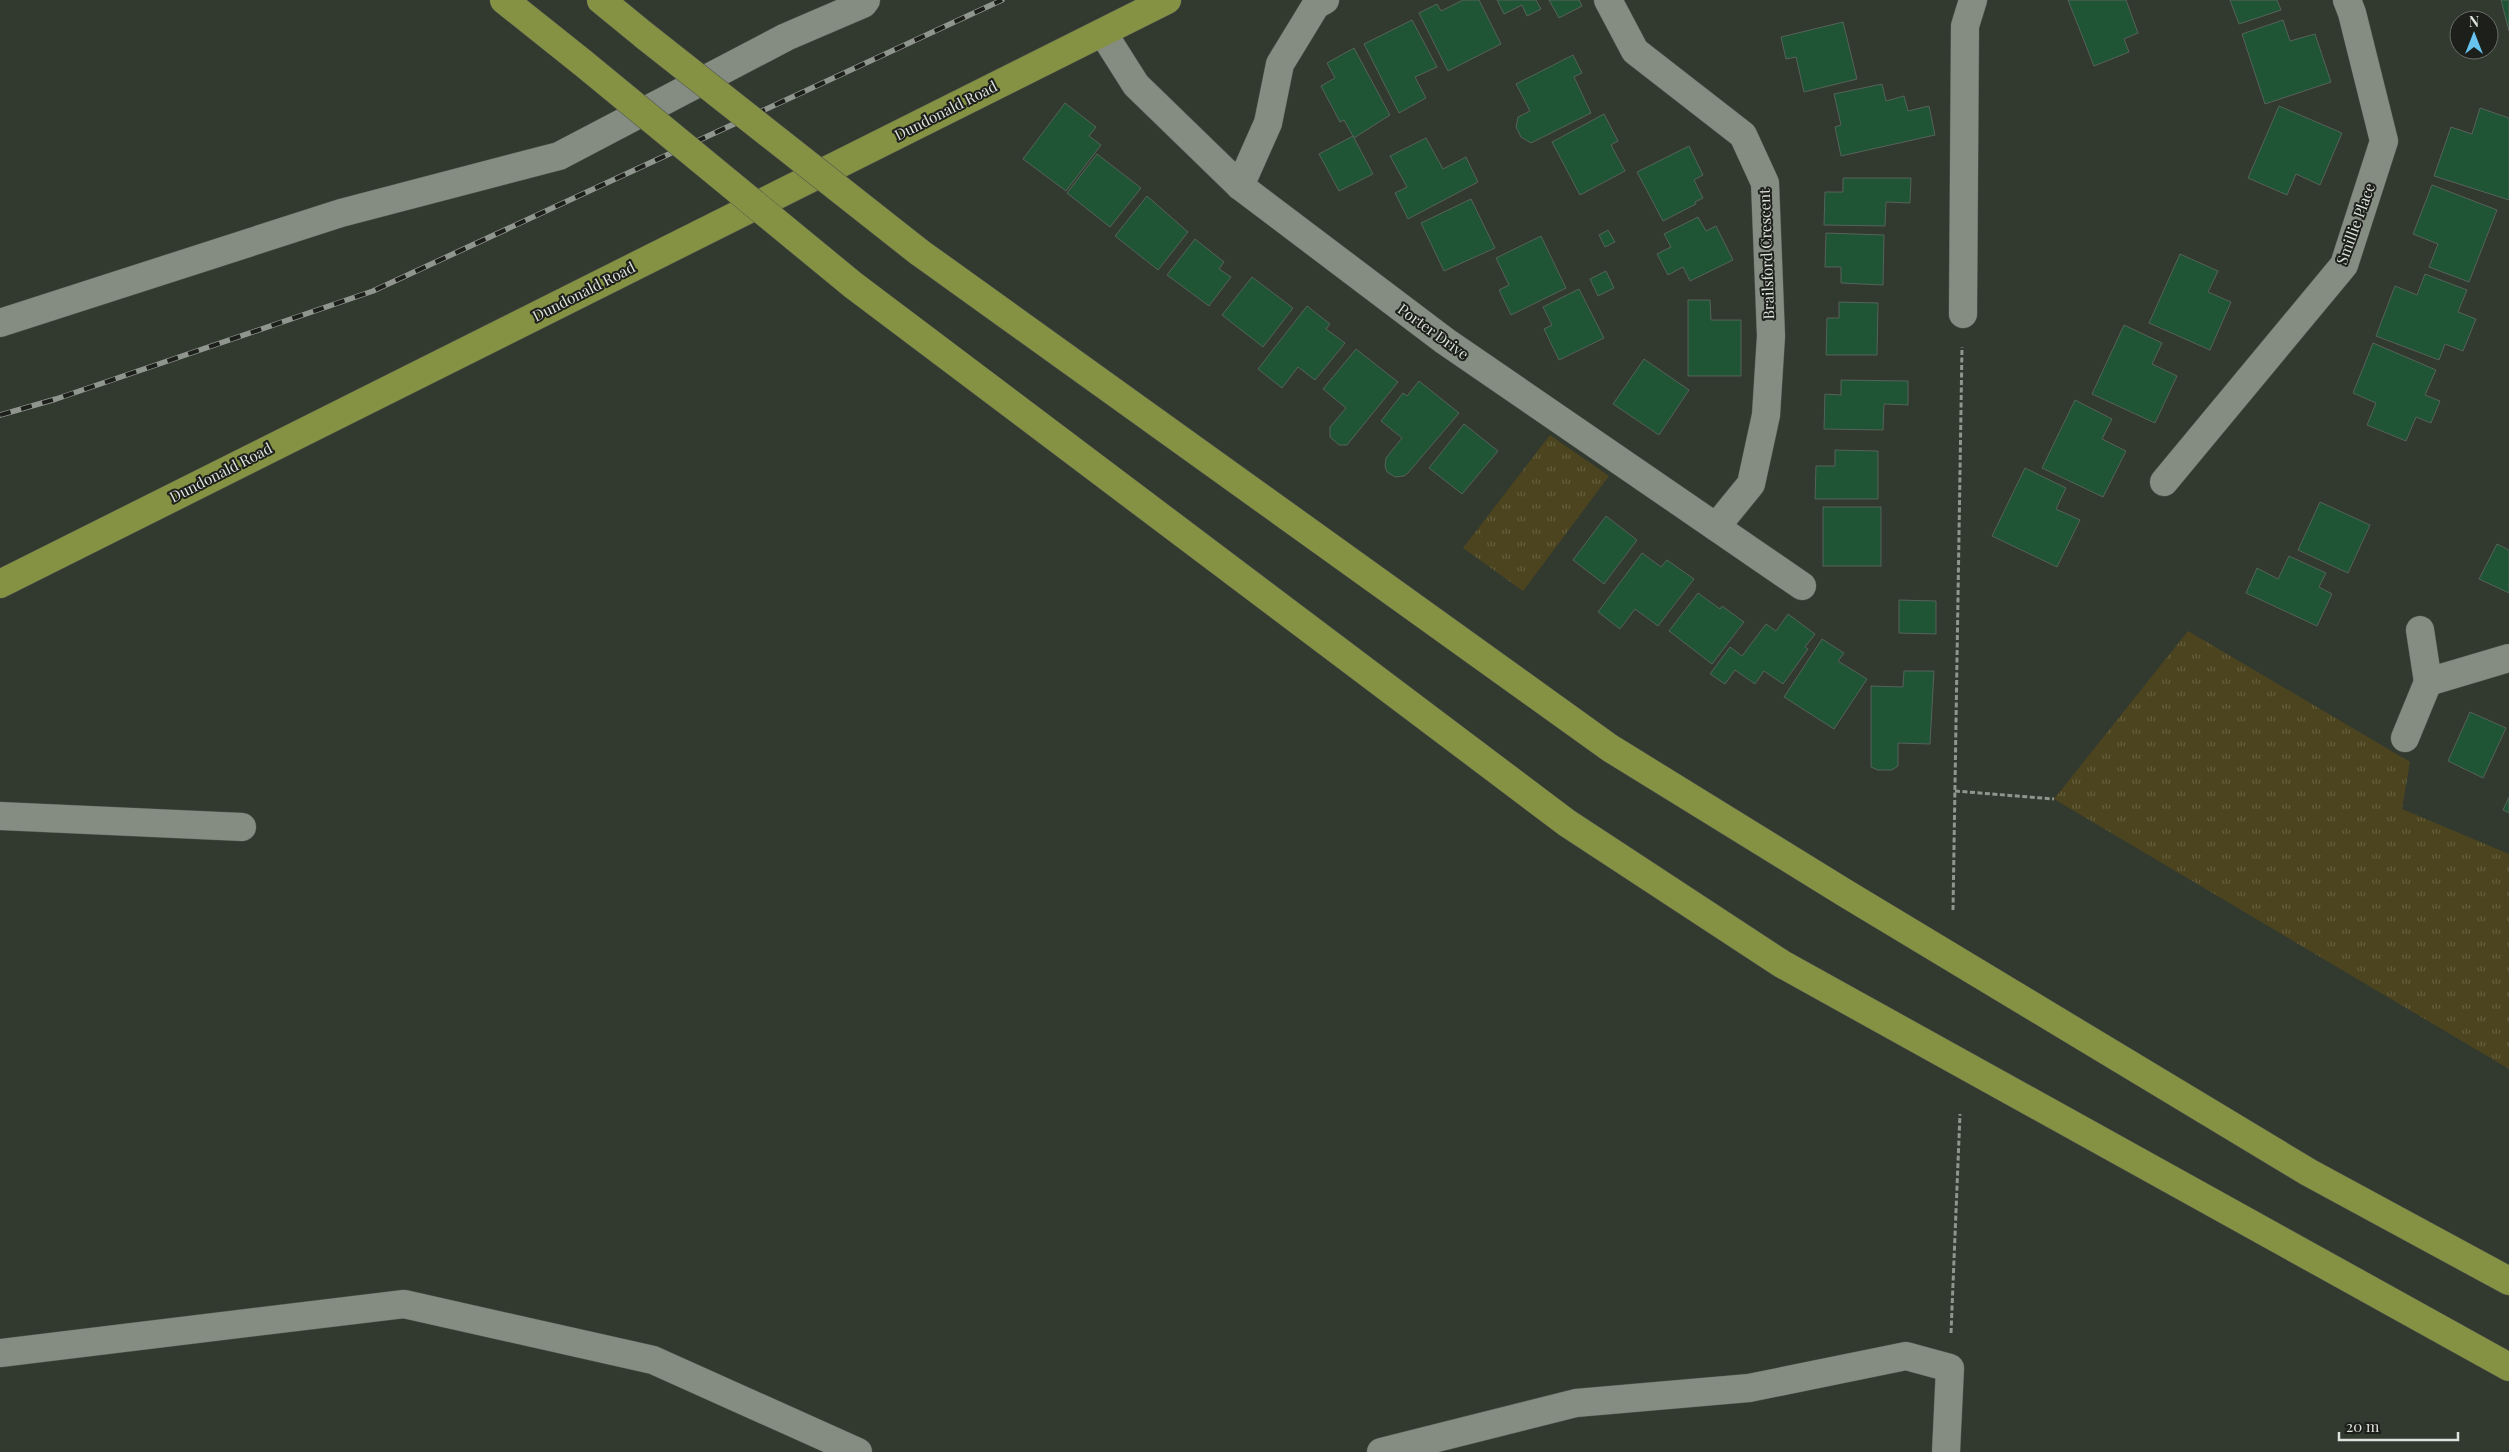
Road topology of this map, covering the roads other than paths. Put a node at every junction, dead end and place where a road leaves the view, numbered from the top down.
1 (504, 0) edge
2 (600, 0) edge
3 (866, 0) edge
4 (1167, 0) edge
5 (1325, 0) edge
6 (1608, 0) edge
7 (1973, 0) edge
8 (2347, 0) edge
9 (1104, 33) junction
10 (1240, 186) junction
11 (1963, 314) road end
12 (0, 323) edge
13 (2164, 482) dead end
14 (1716, 527) junction
15 (0, 584) edge
16 (1802, 586) dead end
17 (2420, 630) dead end
18 (2509, 658) edge
19 (2428, 682) junction
20 (2404, 738) dead end
21 (0, 816) edge
22 (242, 826) dead end
23 (2509, 1282) edge
24 (0, 1353) edge
25 (2509, 1367) edge
26 (858, 1452) edge
27 (1381, 1452) edge
28 (1946, 1452) edge

1 - 25 main road, bridge
2 - 23 main road, bridge
3 - 12 street
4 - 9 main road, Dundonald Road
5 - 10 street
6 - 14 street, Brailsford Crescent
7 - 11 street
8 - 13 street, Smillie Place
9 - 10 street, Porter Drive
9 - 15 main road, Dundonald Road
10 - 14 street, Porter Drive
14 - 16 street, Porter Drive
17 - 19 street
18 - 19 street
19 - 20 street
21 - 22 street
24 - 26 street
27 - 28 street

